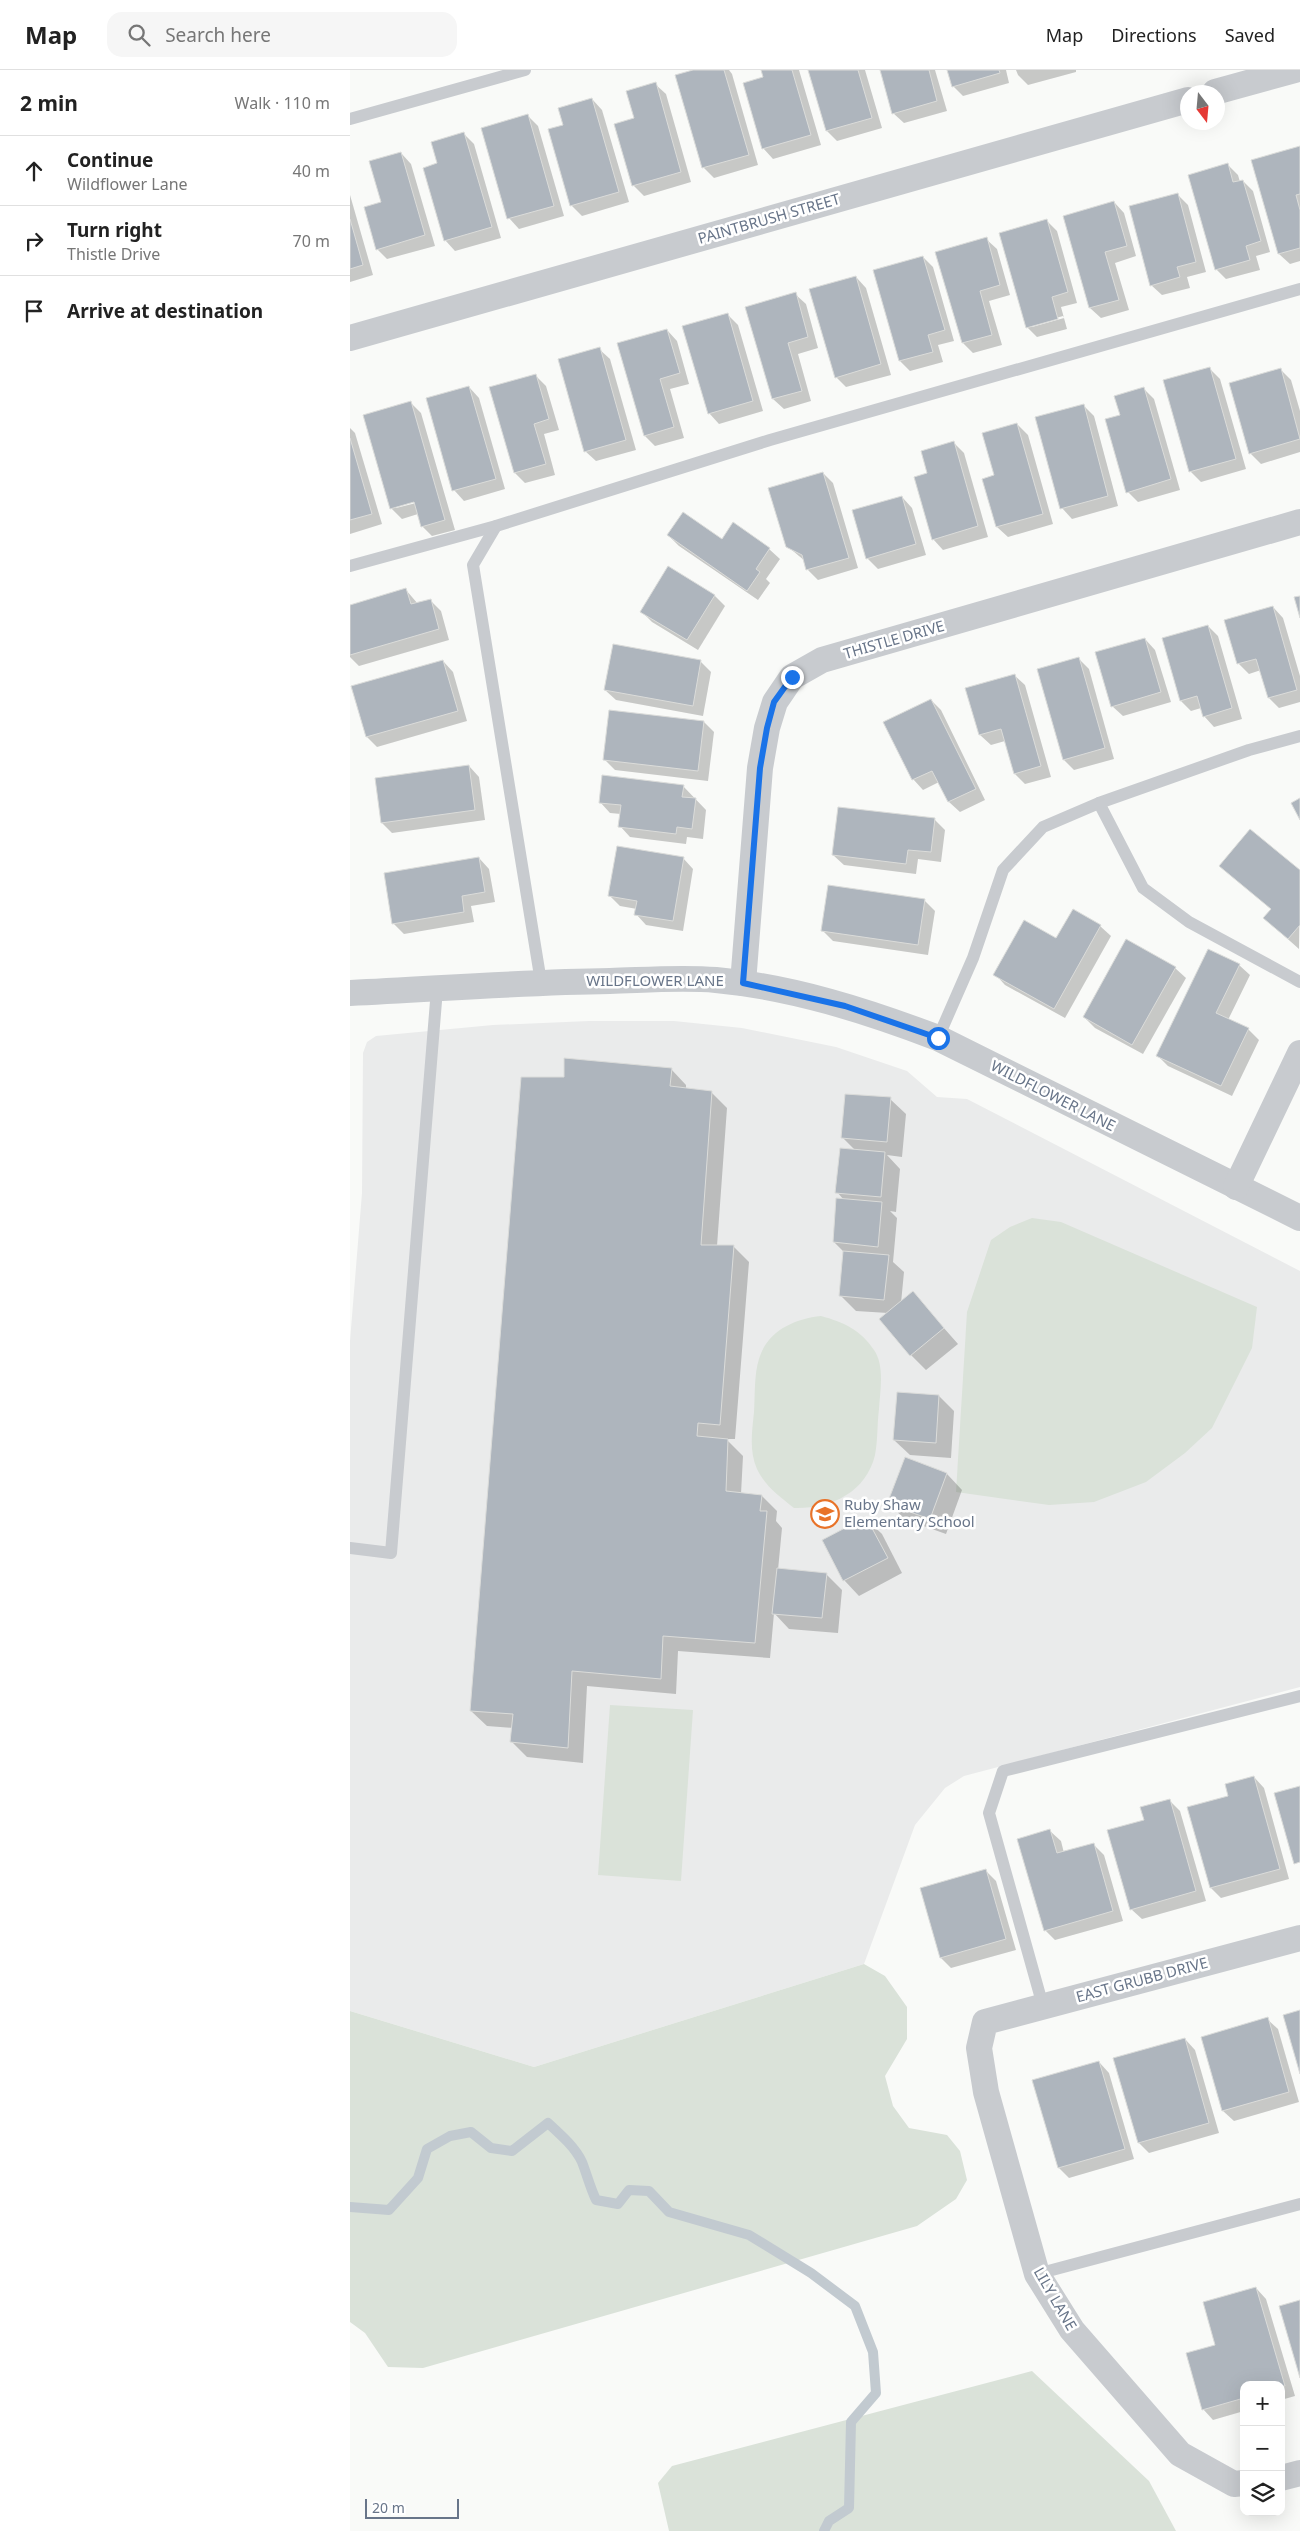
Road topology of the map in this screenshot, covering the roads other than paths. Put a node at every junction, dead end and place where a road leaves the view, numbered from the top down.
1 (524, 70) edge
2 (1295, 70) edge
3 (1225, 89) edge
4 (1180, 102) edge
5 (350, 119) edge
6 (1300, 289) edge
7 (350, 338) edge
8 (1300, 522) edge
9 (496, 526) junction
10 (350, 566) edge
11 (1300, 736) edge
12 (1099, 803) junction
13 (541, 982) junction
14 (1300, 982) edge
15 (743, 983) junction
16 (437, 989) junction
17 (350, 993) edge
18 (938, 1038) junction
19 (1300, 1053) edge
20 (1236, 1188) junction
21 (1300, 1218) edge
22 (350, 1548) edge
23 (1300, 1696) edge
24 (1300, 1938) edge
25 (1042, 2006) junction
26 (985, 2022) joint
27 (1300, 2204) edge
28 (1037, 2274) junction
29 (1300, 2472) edge
30 (1285, 2477) edge
31 (1239, 2483) edge

1 - 5 lane
2 - 3 street
4 - 7 street, PAINTBRUSH STREET
6 - 9 lane
8 - 15 street, THISTLE DRIVE
9 - 10 lane
9 - 13 lane
11 - 12 lane
12 - 14 lane
12 - 18 lane
13 - 15 street, WILDFLOWER LANE
13 - 16 street, WILDFLOWER LANE
15 - 18 street, WILDFLOWER LANE
16 - 17 street, WILDFLOWER LANE
16 - 22 lane
18 - 20 street, WILDFLOWER LANE
19 - 20 street
20 - 21 street, WILDFLOWER LANE
23 - 25 lane
24 - 25 street, EAST GRUBB DRIVE
25 - 26 street, EAST GRUBB DRIVE
26 - 28 street, LILY LANE
27 - 28 lane
28 - 31 street, LILY LANE
29 - 30 street

